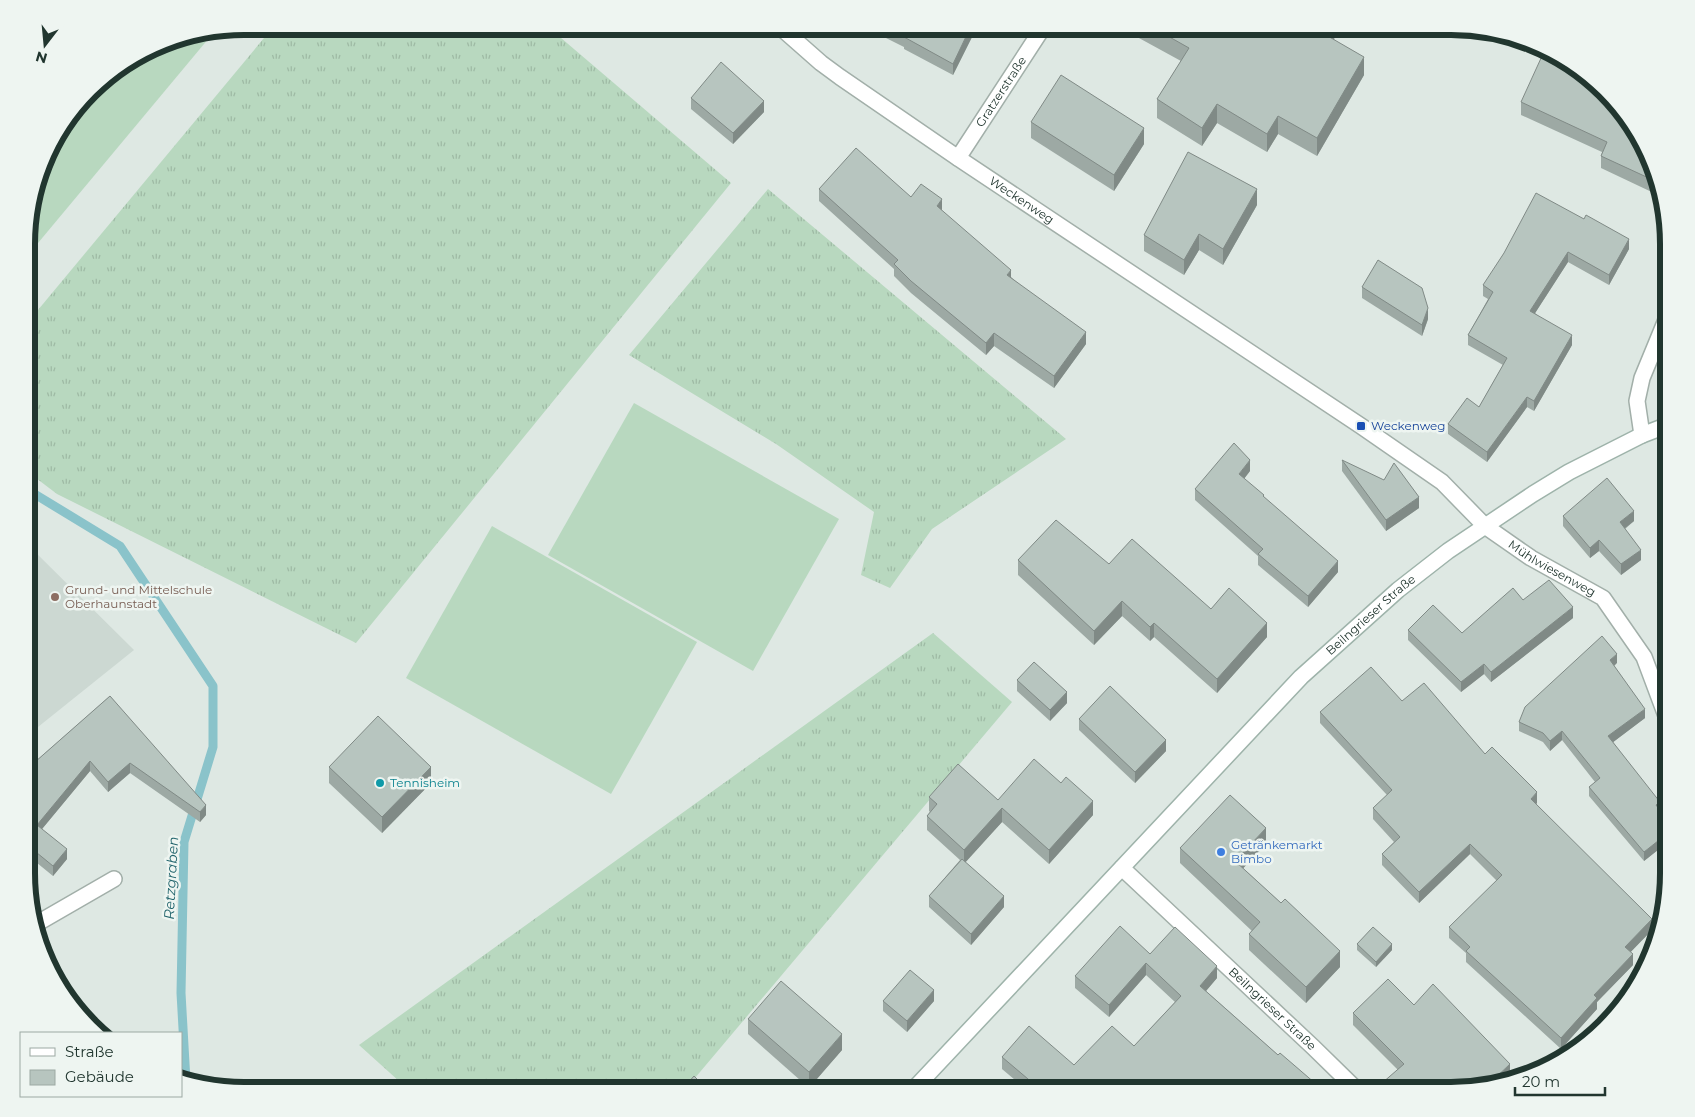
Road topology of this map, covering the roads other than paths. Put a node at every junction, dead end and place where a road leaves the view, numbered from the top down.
1 (789, 35) edge
2 (1038, 35) edge
3 (958, 158) junction
4 (1660, 334) edge
5 (1660, 428) edge
6 (1642, 435) junction
7 (1484, 526) junction
8 (1660, 700) edge
9 (1122, 868) junction
10 (114, 879) dead end
11 (41, 921) edge
12 (921, 1082) edge
13 (1348, 1082) edge

1 - 3 street, Weckenweg
2 - 3 street, Gratzerstraße
3 - 7 street, Weckenweg
4 - 6 street
5 - 6 street, Beilngrieser Straße
6 - 7 street, Beilngrieser Straße
7 - 8 street, Mühlwiesenweg
7 - 9 street, Beilngrieser Straße
9 - 12 street, Beilngrieser Straße
9 - 13 street, Beilngrieser Straße
10 - 11 street

